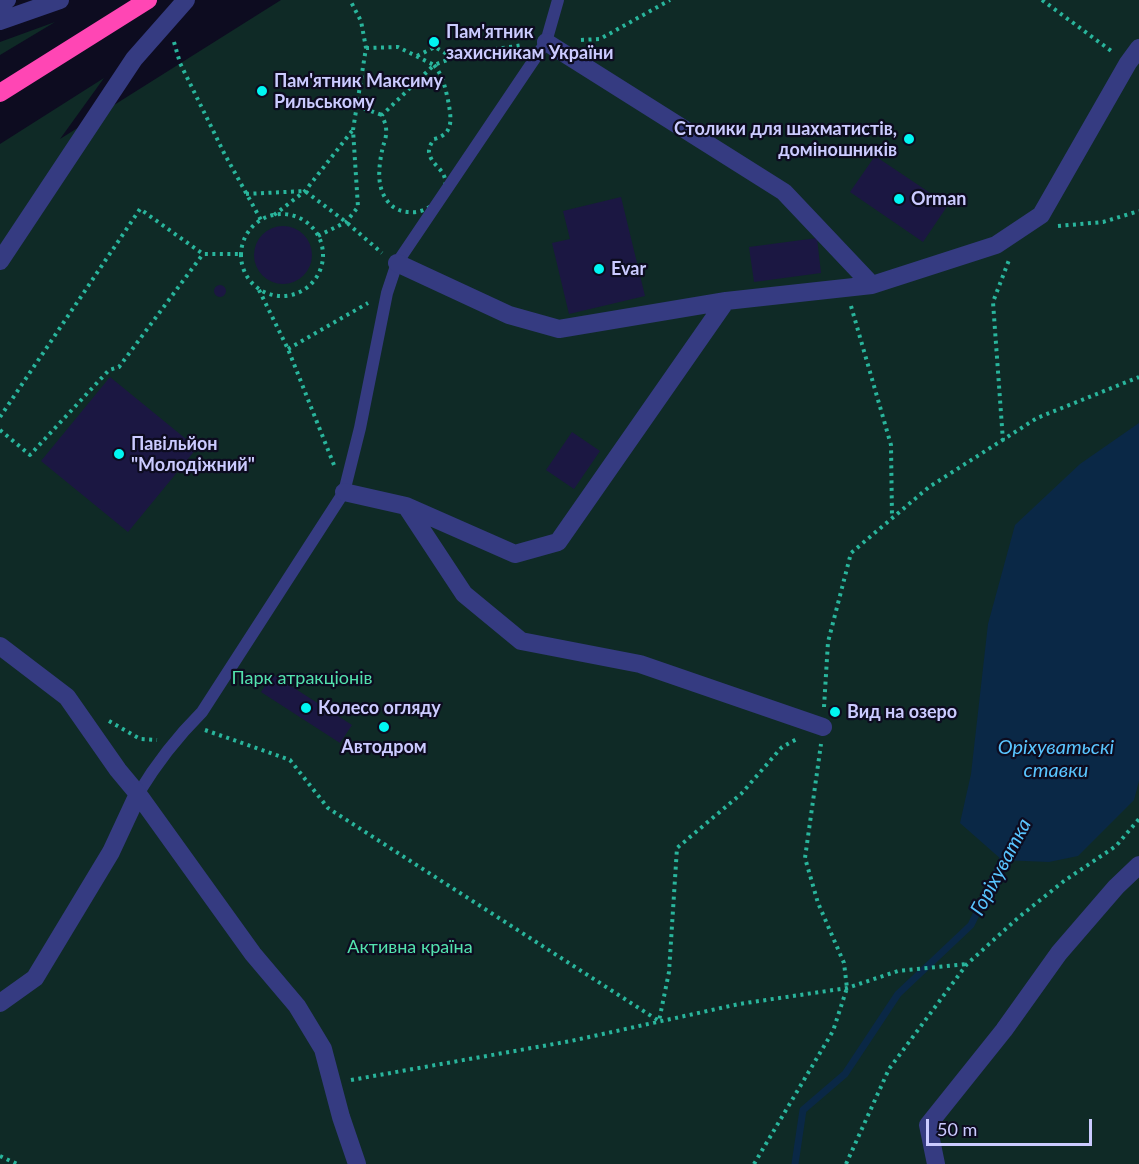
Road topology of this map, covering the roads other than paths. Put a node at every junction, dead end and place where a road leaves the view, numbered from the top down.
1 (7, 0) edge
2 (60, 0) edge
3 (148, 0) edge
4 (186, 0) edge
5 (558, 0) edge
6 (0, 4) edge
7 (0, 21) edge
8 (546, 42) junction
9 (1139, 48) edge
10 (0, 93) edge
11 (0, 261) edge
12 (398, 263) junction
13 (872, 285) junction
14 (726, 301) junction
15 (344, 492) junction
16 (406, 506) junction
17 (0, 646) edge
18 (823, 727) road end
19 (138, 794) junction
20 (1139, 865) edge
21 (0, 1003) edge
22 (357, 1164) edge
23 (936, 1164) edge

1 - 6 street
2 - 7 street
3 - 10 highway
4 - 11 street
5 - 8 lane
8 - 12 lane
8 - 13 street
9 - 13 street
12 - 14 street
12 - 15 lane
13 - 14 street
14 - 16 street
15 - 16 street
15 - 19 lane
16 - 18 street
17 - 19 street
19 - 21 street
19 - 22 street
20 - 23 street

